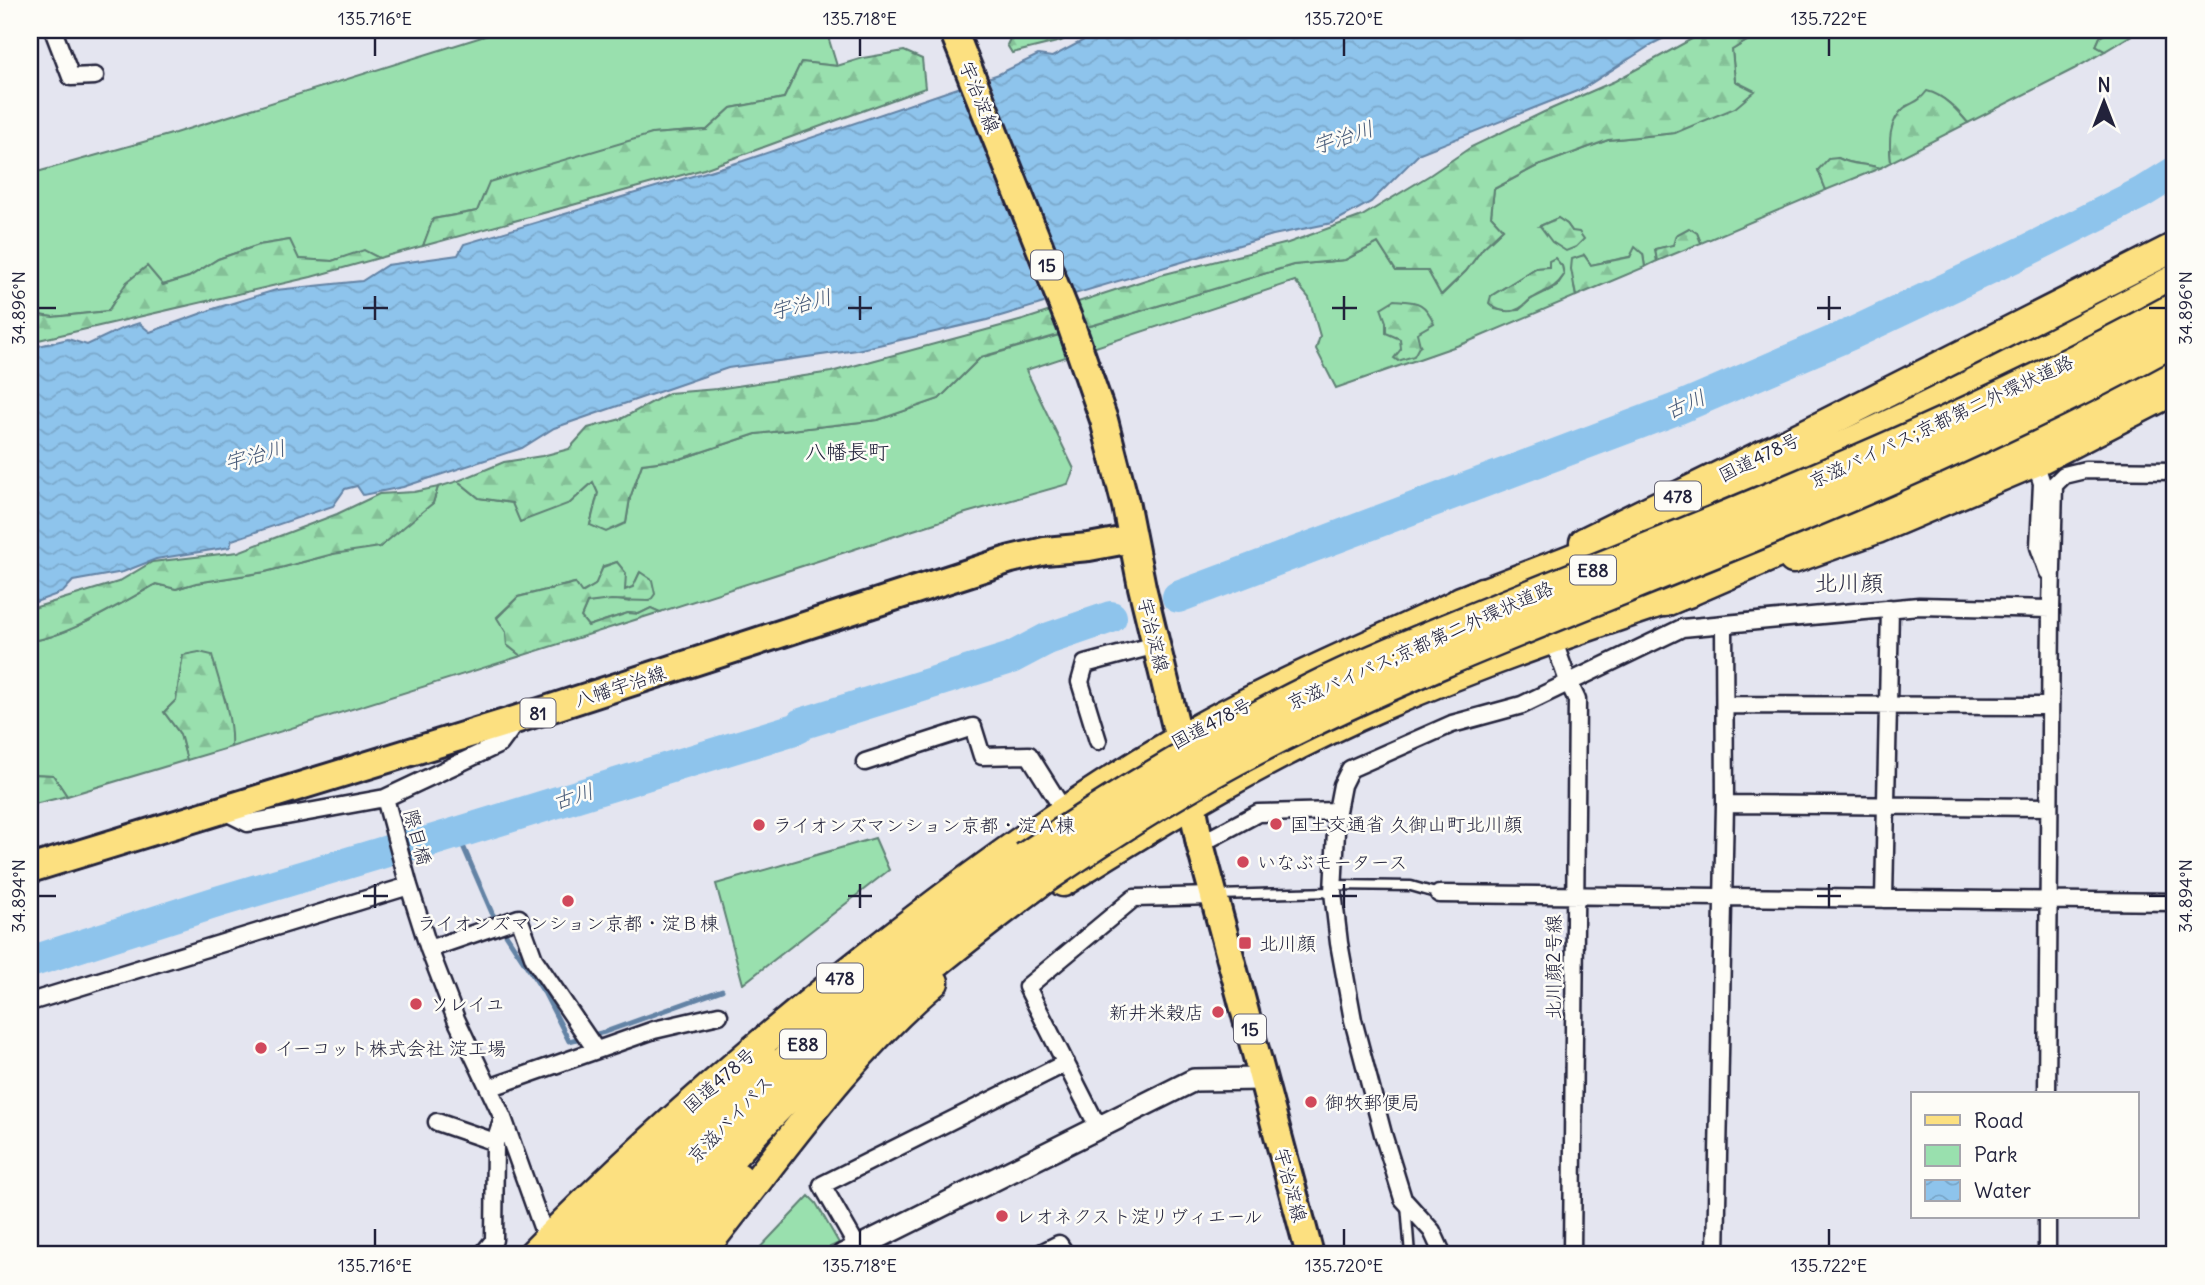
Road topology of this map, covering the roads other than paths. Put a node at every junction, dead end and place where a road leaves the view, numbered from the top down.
1 (52, 30) edge
2 (953, 30) edge
3 (95, 76) dead end
4 (2175, 247) edge
5 (2175, 279) edge
6 (2175, 308) edge
7 (2175, 340) edge
8 (2175, 367) edge
9 (2175, 390) edge
10 (2035, 462) junction
11 (2175, 471) edge
12 (1132, 539) junction
13 (2052, 580) junction
14 (1665, 601) junction
15 (1461, 603) junction
16 (1890, 608) junction
17 (2051, 609) junction
18 (1724, 625) junction
19 (1553, 639) junction
20 (1156, 645) junction
21 (1568, 681) junction
22 (1725, 705) junction
23 (1888, 706) junction
24 (2050, 706) junction
25 (518, 719) junction
26 (1179, 739) junction
27 (1098, 741) dead end
28 (865, 762) dead end
29 (386, 798) junction
30 (1191, 803) junction
31 (1725, 804) junction
32 (1886, 805) junction
33 (2049, 807) junction
34 (222, 810) junction
35 (1064, 811) junction
36 (1337, 811) junction
37 (1200, 844) junction
38 (30, 869) edge
39 (1034, 869) junction
40 (409, 887) junction
41 (1334, 888) junction
42 (1439, 894) joint
43 (1213, 896) junction
44 (1574, 896) junction
45 (1722, 897) junction
46 (1884, 899) junction
47 (2048, 901) junction
48 (2175, 902) edge
49 (912, 922) junction
50 (429, 948) junction
51 (911, 1002) junction
52 (30, 1004) edge
53 (719, 1015) dead end
54 (596, 1050) junction
55 (1066, 1063) junction
56 (1264, 1079) junction
57 (489, 1088) junction
58 (2047, 1092) edge
59 (503, 1118) junction
60 (437, 1122) dead end
61 (1098, 1127) junction
62 (495, 1142) junction
63 (1406, 1201) junction
64 (2047, 1218) edge
65 (550, 1252) edge
66 (854, 1253) edge
67 (482, 1255) edge
68 (605, 1255) edge
69 (642, 1255) edge
70 (673, 1255) edge
71 (699, 1255) edge
72 (1037, 1255) edge
73 (1066, 1255) edge
74 (1310, 1255) edge
75 (1410, 1255) edge
76 (1443, 1255) edge
77 (1572, 1255) edge
78 (1716, 1255) edge
79 (2047, 1255) edge

1 - 3 street
2 - 12 main road, 宇治淀線 / 15
4 - 15 highway, 国道478号 / 478
5 - 15 highway
6 - 39 highway, 京滋バイパス;京都第二外環状道路 / E88, bridge
7 - 39 highway, 京滋バイパス;京都第二外環状道路 / E88, bridge
8 - 14 highway
9 - 10 highway
10 - 13 street
10 - 14 highway
11 - 13 street
12 - 20 main road, 宇治淀線 / 15
12 - 25 main road, 八幡宇治線 / 81
13 - 17 street
14 - 19 highway
15 - 26 highway, 国道478号 / 478
16 - 17 street
16 - 18 street
16 - 23 street
17 - 24 street
18 - 21 street
18 - 22 street
19 - 21 street, 北川顔2号線
19 - 30 highway
20 - 26 main road, 宇治淀線 / 15
20 - 27 street
21 - 36 street
21 - 44 street, 北川顔2号線
22 - 23 street
22 - 31 street
23 - 24 street
23 - 32 street
24 - 33 street
25 - 29 street
25 - 34 main road, 八幡宇治線 / 81
26 - 30 main road, 宇治淀線 / 15
26 - 35 highway, 国道478号 / 478
28 - 35 street
29 - 34 street
29 - 40 street, 際目橋
30 - 37 main road, 宇治淀線 / 15
30 - 51 highway
31 - 32 street
31 - 45 street
32 - 33 street
32 - 46 street
33 - 47 street
34 - 38 main road, 八幡宇治線 / 81
35 - 49 highway, 国道478号 / 478
36 - 37 street
36 - 41 street
37 - 43 main road, 宇治淀線 / 15
39 - 68 highway, 京滋バイパス / E88
39 - 69 highway, 京滋バイパス / E88
40 - 50 street, 際目橋
40 - 52 street
41 - 42 lane
41 - 43 lane
41 - 63 street
42 - 44 street
43 - 55 street
43 - 56 main road, 宇治淀線 / 15
44 - 45 street
44 - 77 street, 北川顔2号線
45 - 46 street
45 - 78 street
46 - 47 street
47 - 48 street
47 - 58 street
49 - 65 highway
49 - 65 highway, 国道478号 / 478
50 - 54 street
50 - 57 street, 際目橋
51 - 70 highway
51 - 71 highway
53 - 54 street
54 - 57 street
55 - 61 street
55 - 66 street
56 - 61 street
56 - 74 main road, 宇治淀線 / 15
57 - 59 street, 際目橋
59 - 62 street
59 - 65 street, 際目橋
60 - 62 street
61 - 66 street
62 - 67 street
63 - 75 lane
63 - 76 street
64 - 79 street
72 - 73 street

